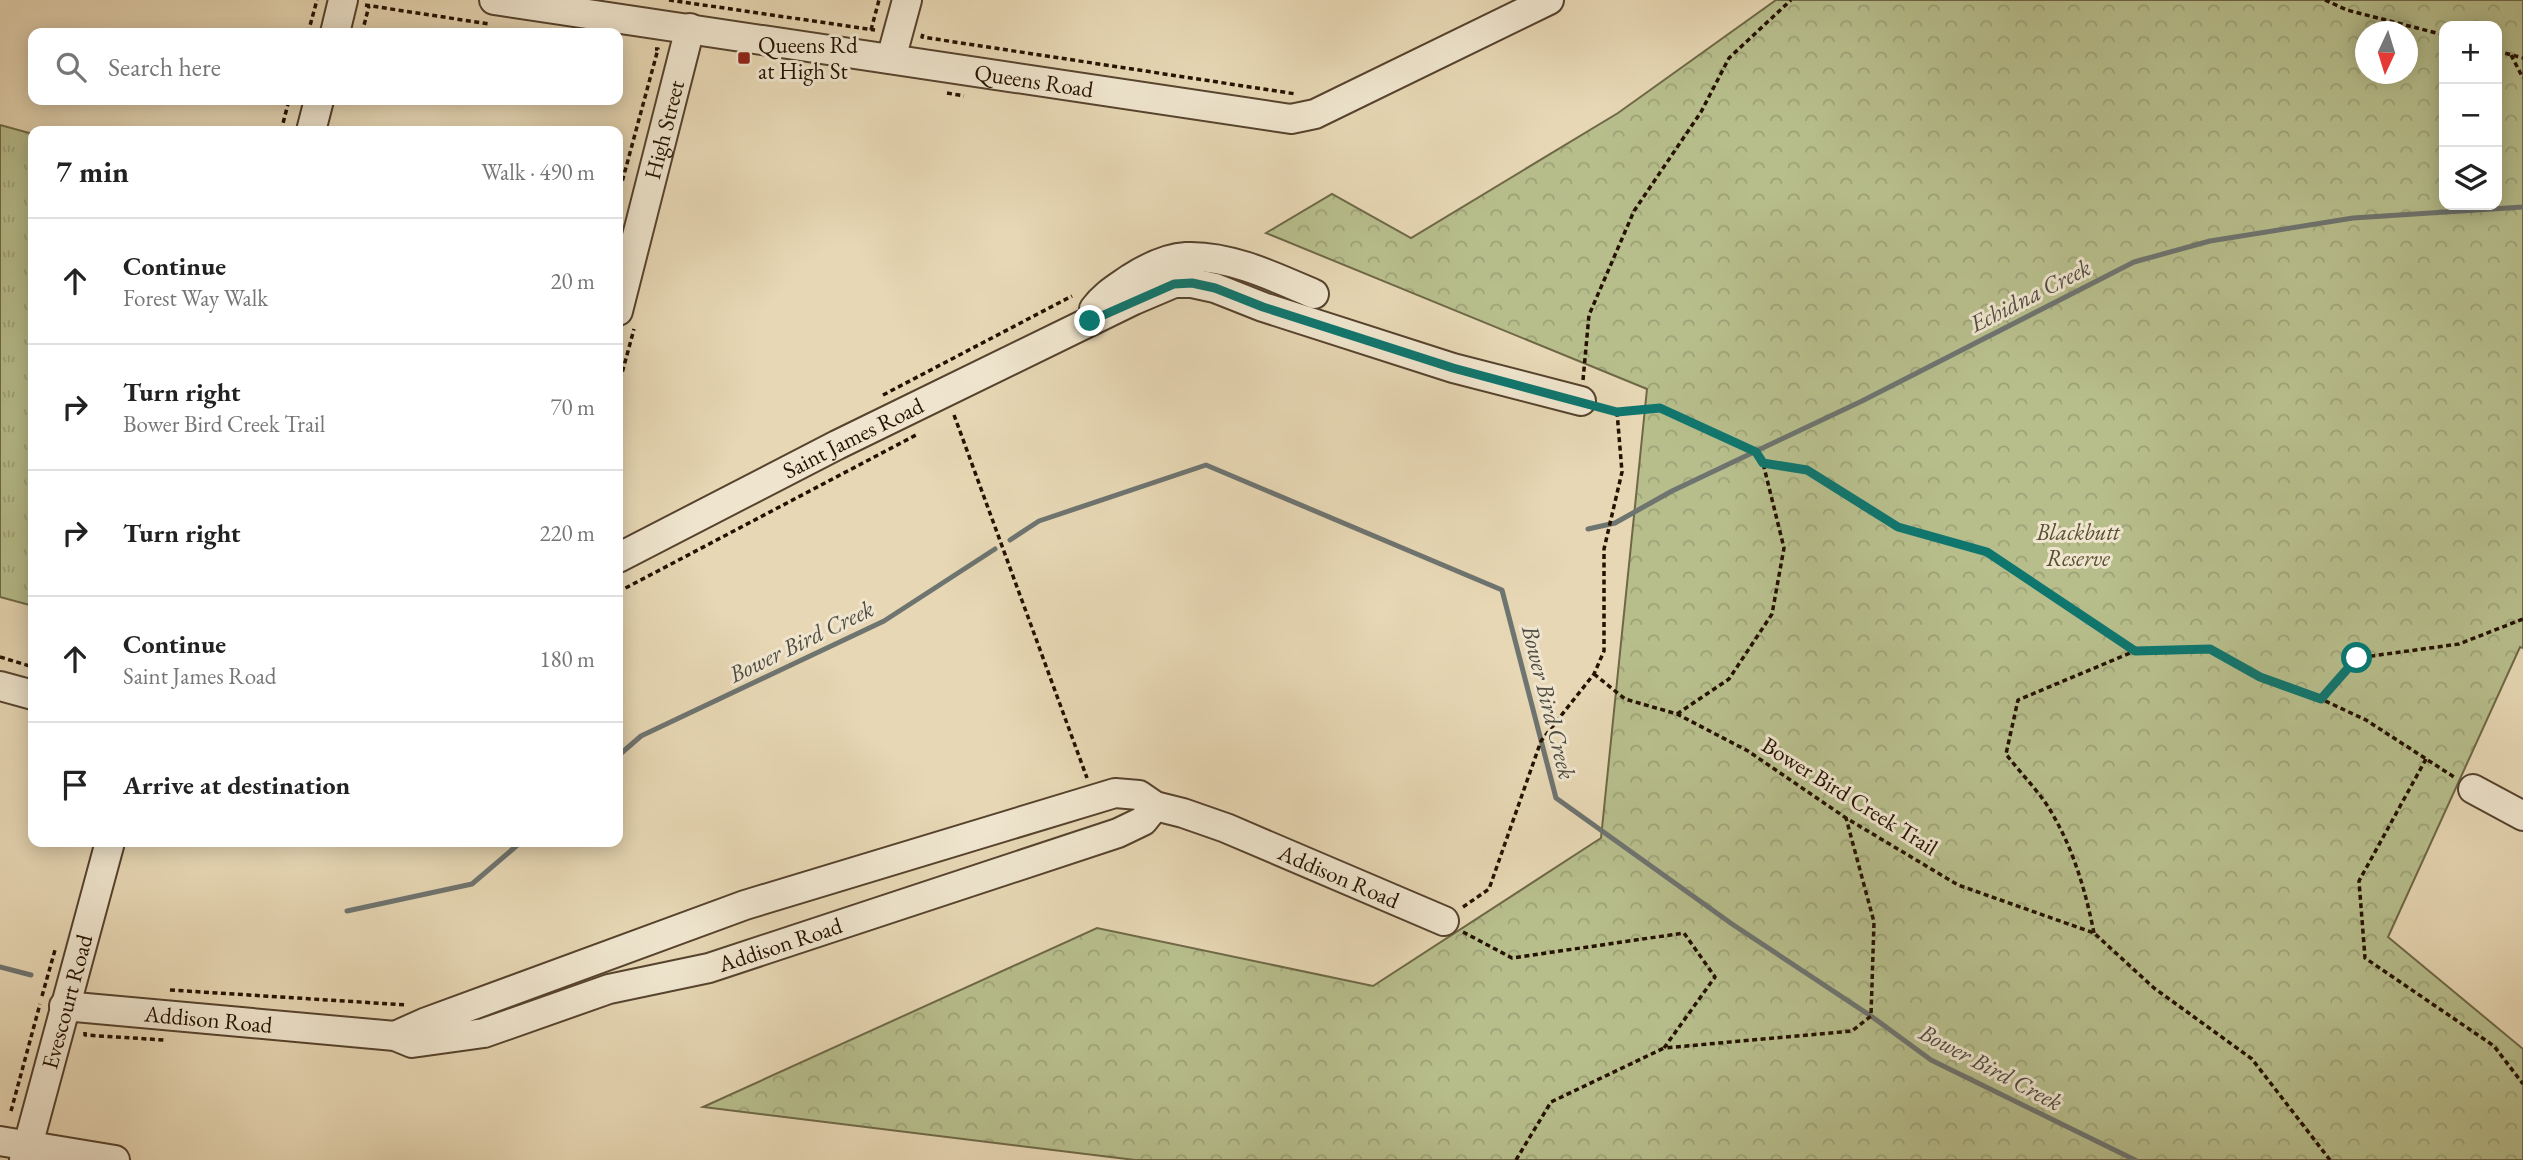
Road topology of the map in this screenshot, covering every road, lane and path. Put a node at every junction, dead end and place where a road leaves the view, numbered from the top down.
1 (317, 0) edge
2 (343, 0) edge
3 (669, 0) edge
4 (879, 0) edge
5 (907, 0) edge
6 (1549, 0) edge
7 (1791, 0) edge
8 (2326, 0) edge
9 (496, 13) edge
10 (309, 28) edge
11 (336, 28) edge
12 (363, 28) edge
13 (690, 29) junction
14 (923, 33) dead end
15 (2439, 34) edge
16 (644, 47) dead end
17 (2502, 52) edge
18 (2511, 55) junction
19 (2523, 58) edge
20 (891, 59) junction
21 (2523, 78) edge
22 (1298, 94) dead end
23 (288, 105) edge
24 (317, 105) edge
25 (282, 126) edge
26 (312, 126) edge
27 (623, 178) edge
28 (623, 291) edge
29 (1314, 294) dead end
30 (1090, 321) junction
31 (1581, 401) junction
32 (1617, 412) junction
33 (944, 420) dead end
34 (924, 431) dead end
35 (1763, 463) junction
36 (623, 555) edge
37 (623, 589) edge
38 (2523, 619) edge
39 (2135, 651) junction
40 (0, 657) edge
41 (28, 665) edge
42 (1594, 674) junction
43 (0, 686) edge
44 (28, 694) edge
45 (2321, 699) junction
46 (1677, 714) junction
47 (2426, 759) junction
48 (2473, 789) joint
49 (1095, 799) junction
50 (1154, 806) junction
51 (2523, 816) edge
52 (1846, 818) junction
53 (109, 847) edge
54 (1444, 921) junction
55 (2094, 933) junction
56 (56, 946) dead end
57 (167, 990) dead end
58 (412, 1005) dead end
59 (64, 1006) junction
60 (395, 1036) junction
61 (1664, 1048) junction
62 (2523, 1084) edge
63 (5, 1129) edge
64 (26, 1153) edge
65 (115, 1160) edge
66 (1516, 1160) edge
67 (2330, 1160) edge

1 - 10 path
2 - 11 street
3 - 4 path
5 - 20 street
6 - 20 street, Queens Road
7 - 31 path
8 - 15 path
9 - 12 path
9 - 13 street, Queens Road
13 - 20 street, Queens Road
13 - 28 street, High Street
14 - 22 path
16 - 27 path
17 - 18 path
18 - 19 path
18 - 21 path
23 - 25 path
24 - 26 street
29 - 30 street
30 - 31 street, Saint James Road
30 - 36 street, Saint James Road
31 - 32 path
32 - 35 path
32 - 42 path
33 - 49 path
34 - 37 path
35 - 39 path
35 - 46 path
38 - 45 path
39 - 45 path
39 - 55 path
40 - 41 path
42 - 46 path, Bower Bird Creek Trail
42 - 54 path
43 - 44 street
45 - 47 path
46 - 52 path, Bower Bird Creek Trail
47 - 48 path
47 - 62 path
48 - 51 street
49 - 50 street, Addison Road
49 - 60 street, Addison Road
50 - 54 street, Addison Road
50 - 60 street, Addison Road
52 - 55 path, Bower Bird Creek Trail
52 - 61 path
53 - 59 street, Evescourt Road
54 - 61 path
55 - 67 path, Bower Bird Creek Trail
56 - 63 path
57 - 58 path
59 - 60 street, Addison Road
59 - 64 street, Evescourt Road
61 - 66 path
63 - 64 street
64 - 65 street

